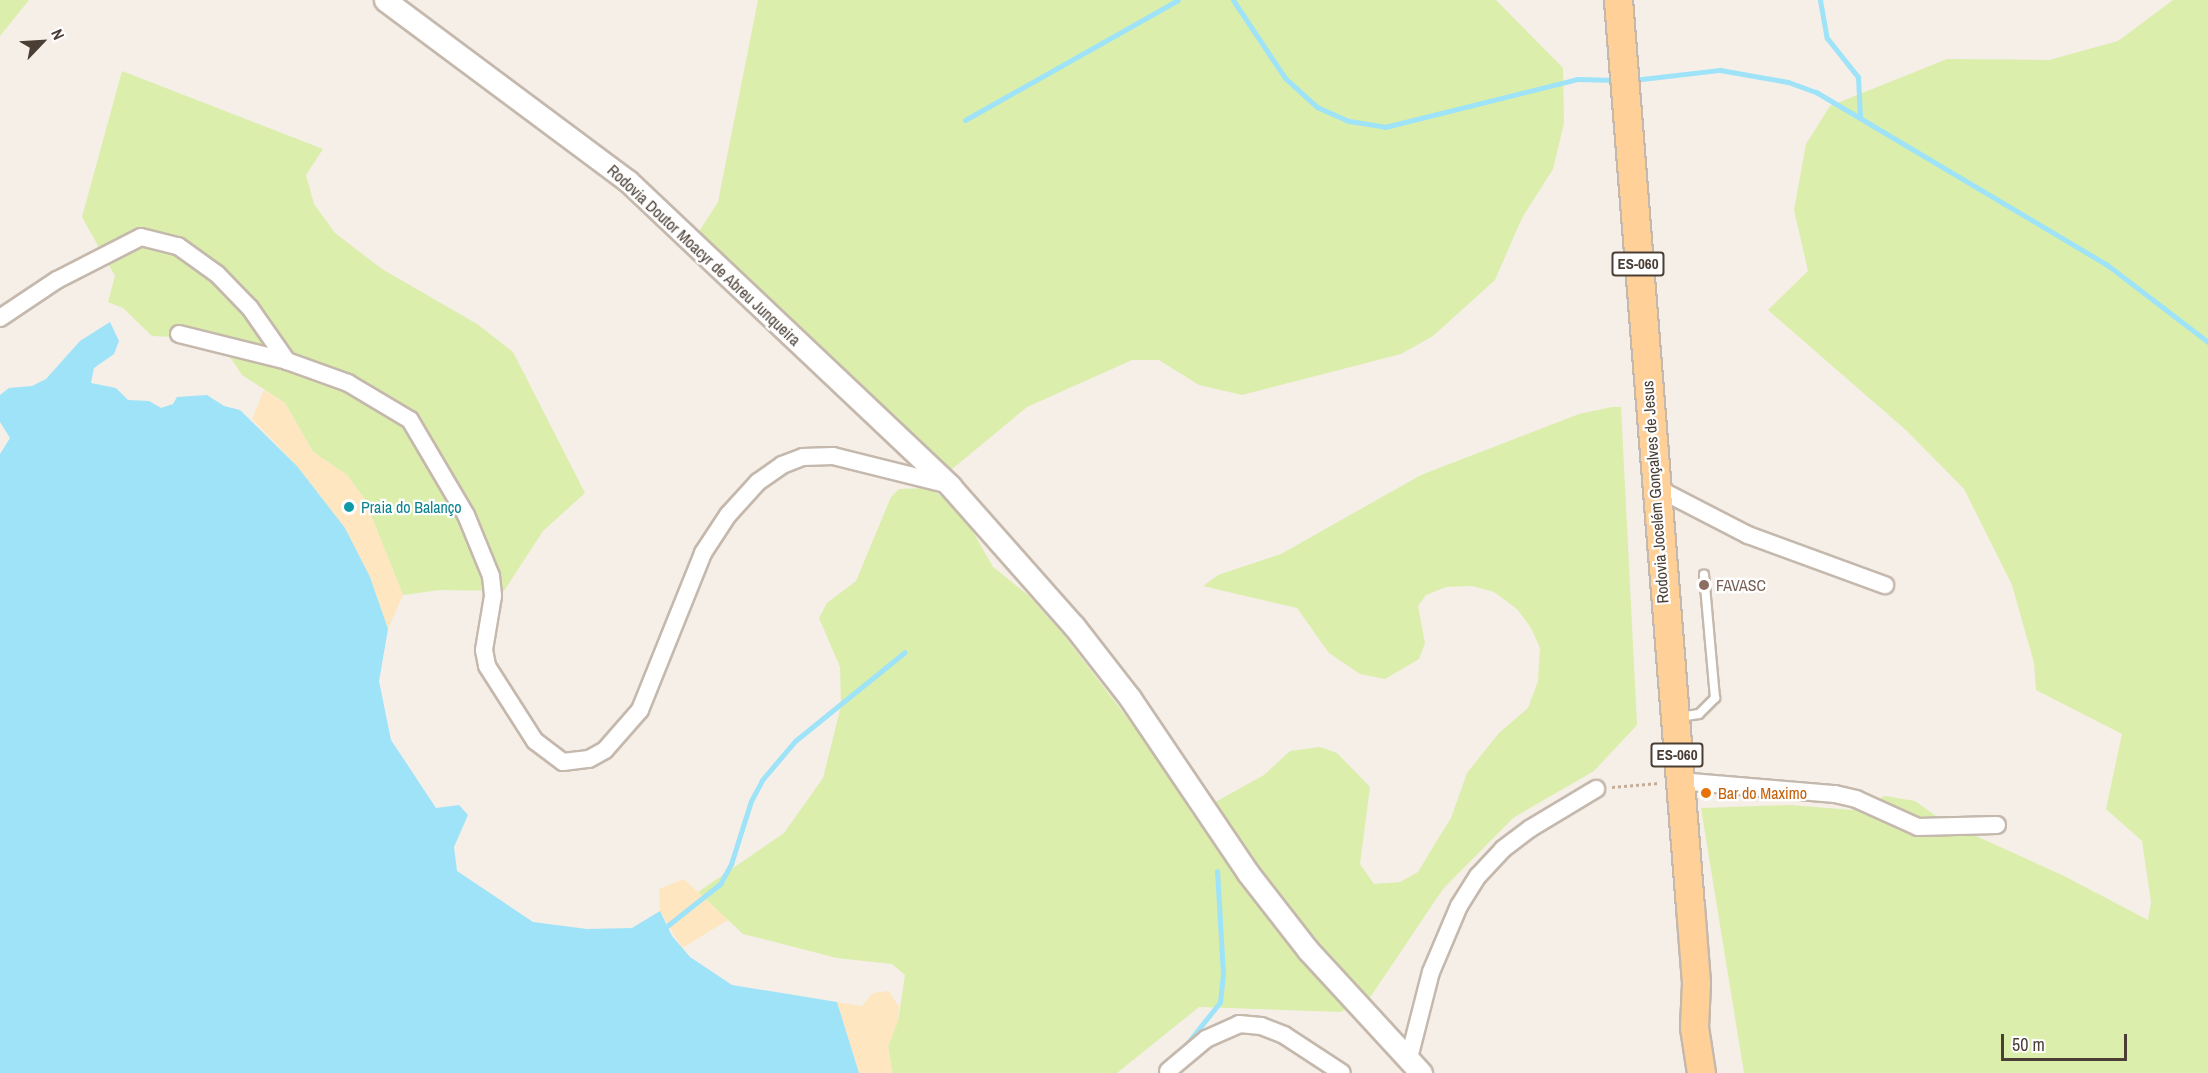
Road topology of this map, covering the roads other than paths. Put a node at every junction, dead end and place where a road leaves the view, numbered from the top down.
1 (386, 0) edge
2 (1618, 0) edge
3 (0, 318) edge
4 (179, 334) dead end
5 (287, 361) junction
6 (950, 486) junction
7 (1655, 487) junction
8 (1704, 574) dead end
9 (1885, 585) dead end
10 (1674, 718) junction
11 (1679, 781) junction
12 (1596, 789) road end
13 (1997, 825) dead end
14 (1696, 983) junction
15 (1415, 1065) edge
16 (1168, 1071) dead end
17 (1342, 1073) edge
18 (1701, 1073) edge
19 (1714, 1073) edge

1 - 6 street, Rodovia Doutor Moacyr de Abreu Junqueira
2 - 7 main road, Rodovia Jocelém Gonçalves de Jesus / ES-060
3 - 5 street
4 - 5 street
5 - 6 street
6 - 15 street, Rodovia Doutor Moacyr de Abreu Junqueira
7 - 9 street
7 - 10 main road, Rodovia Jocelém Gonçalves de Jesus / ES-060
8 - 10 lane
10 - 11 main road, Rodovia Jocelém Gonçalves de Jesus / ES-060
11 - 13 street
11 - 14 main road, Rodovia Jocelém Gonçalves de Jesus / ES-060
12 - 15 street
14 - 18 main road, Rodovia Jocelém Gonçalves de Jesus / ES-060
14 - 19 main road, Rodovia Jocelém Gonçalves de Jesus / ES-060
16 - 17 street

